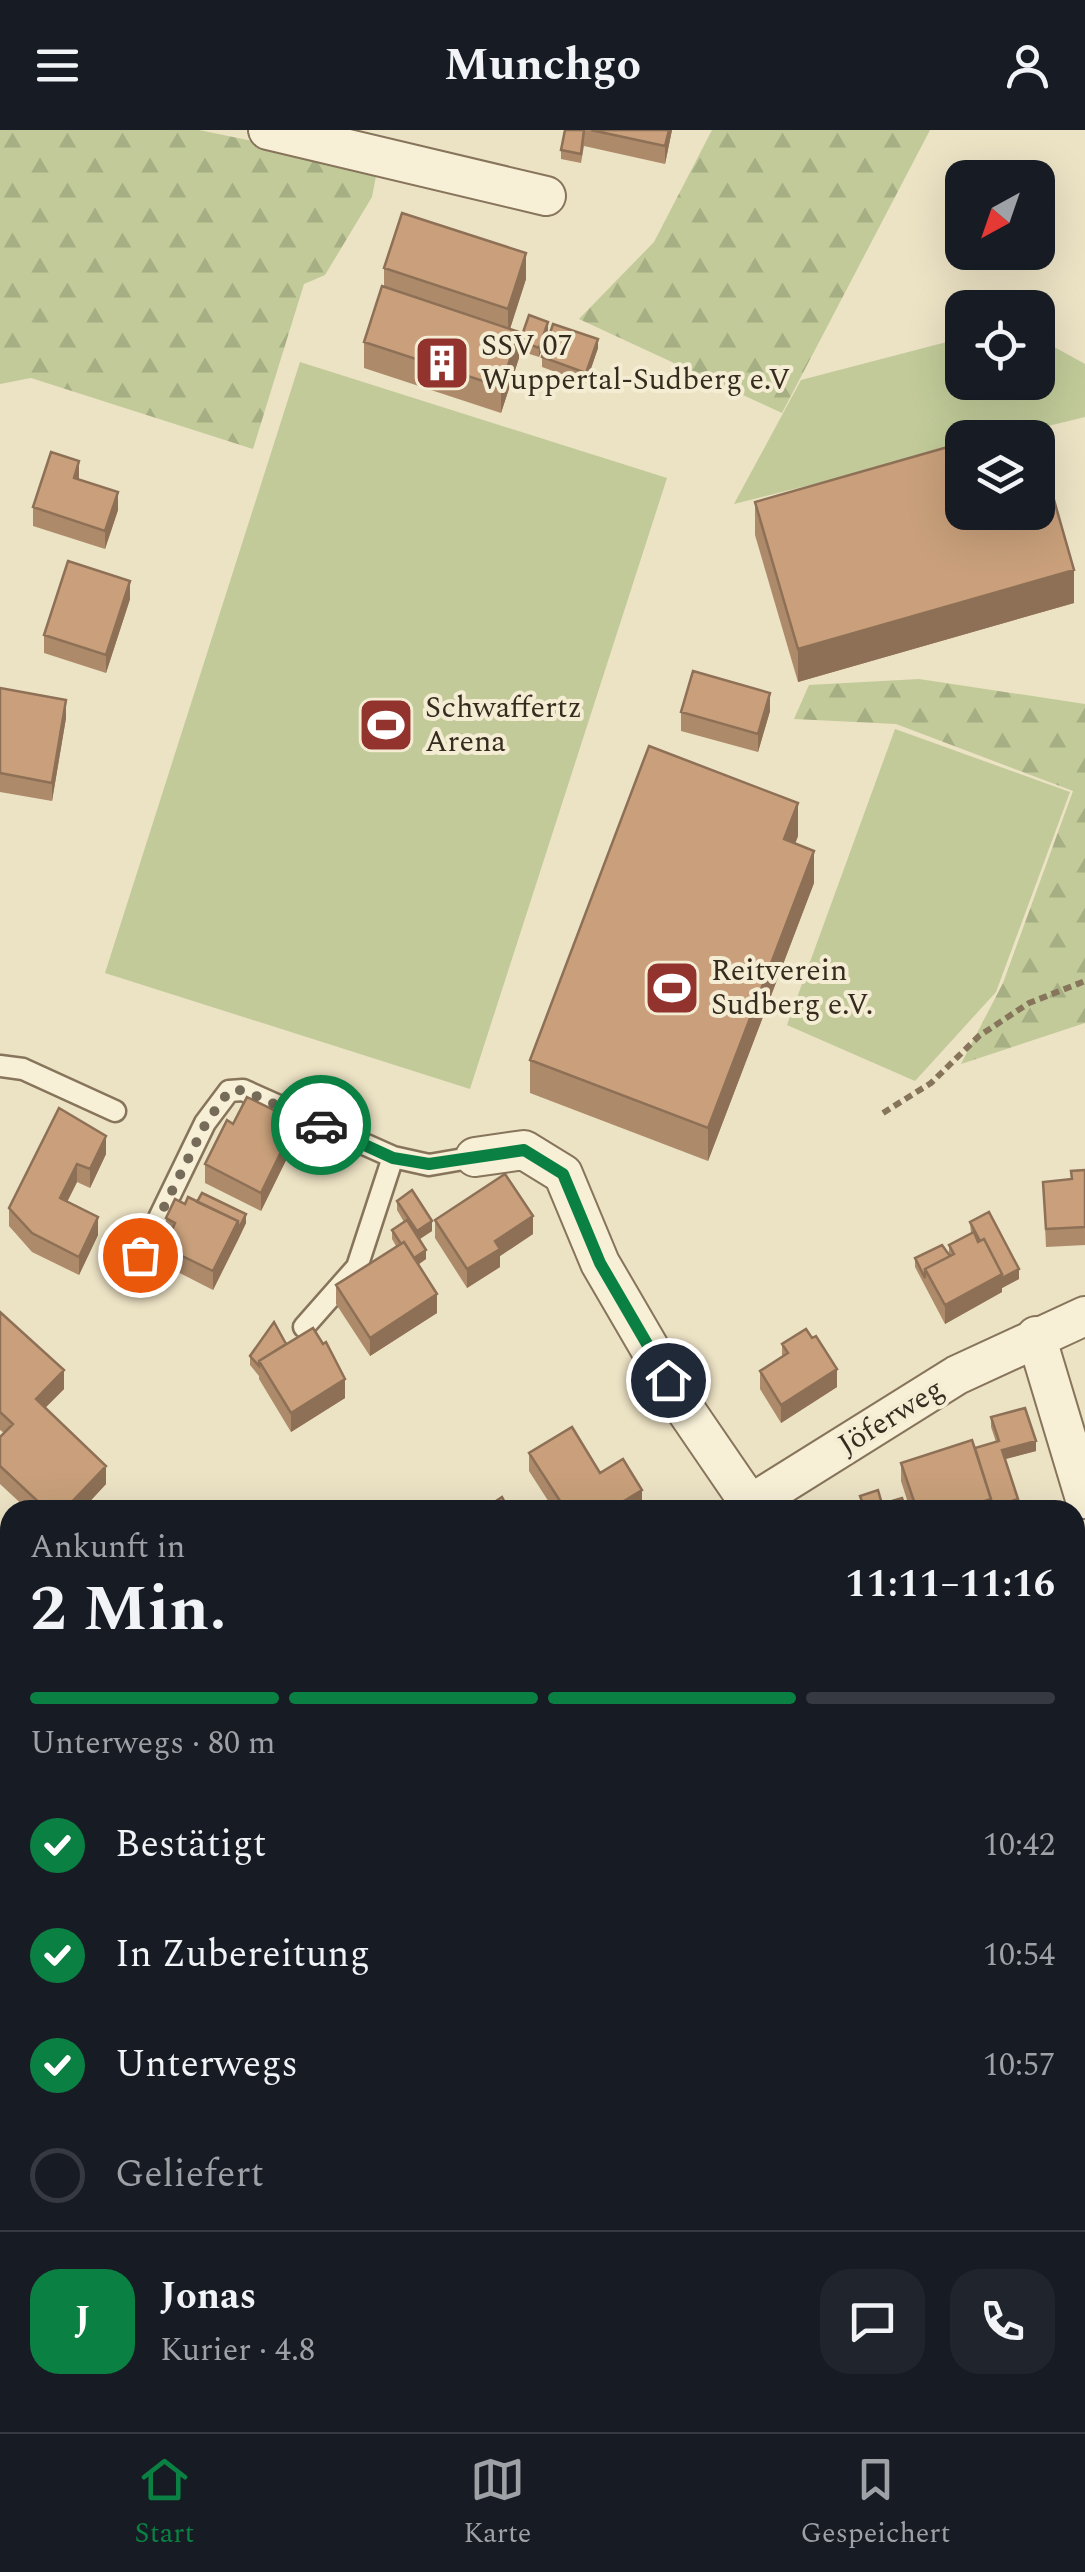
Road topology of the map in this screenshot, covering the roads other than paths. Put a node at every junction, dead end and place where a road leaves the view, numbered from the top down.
1 (268, 130) edge
2 (546, 196) dead end
3 (0, 1066) edge
4 (115, 1111) dead end
5 (475, 1157) joint
6 (393, 1158) junction
7 (140, 1255) dead end
8 (1085, 1316) edge
9 (304, 1327) dead end
10 (1036, 1336) junction
11 (1085, 1499) edge
12 (741, 1500) edge
13 (756, 1500) edge

1 - 2 street
3 - 4 lane
5 - 6 lane
5 - 12 street, Jöferweg
6 - 7 lane
6 - 9 lane
8 - 10 street, Jöferweg
10 - 11 street
10 - 13 street, Jöferweg

